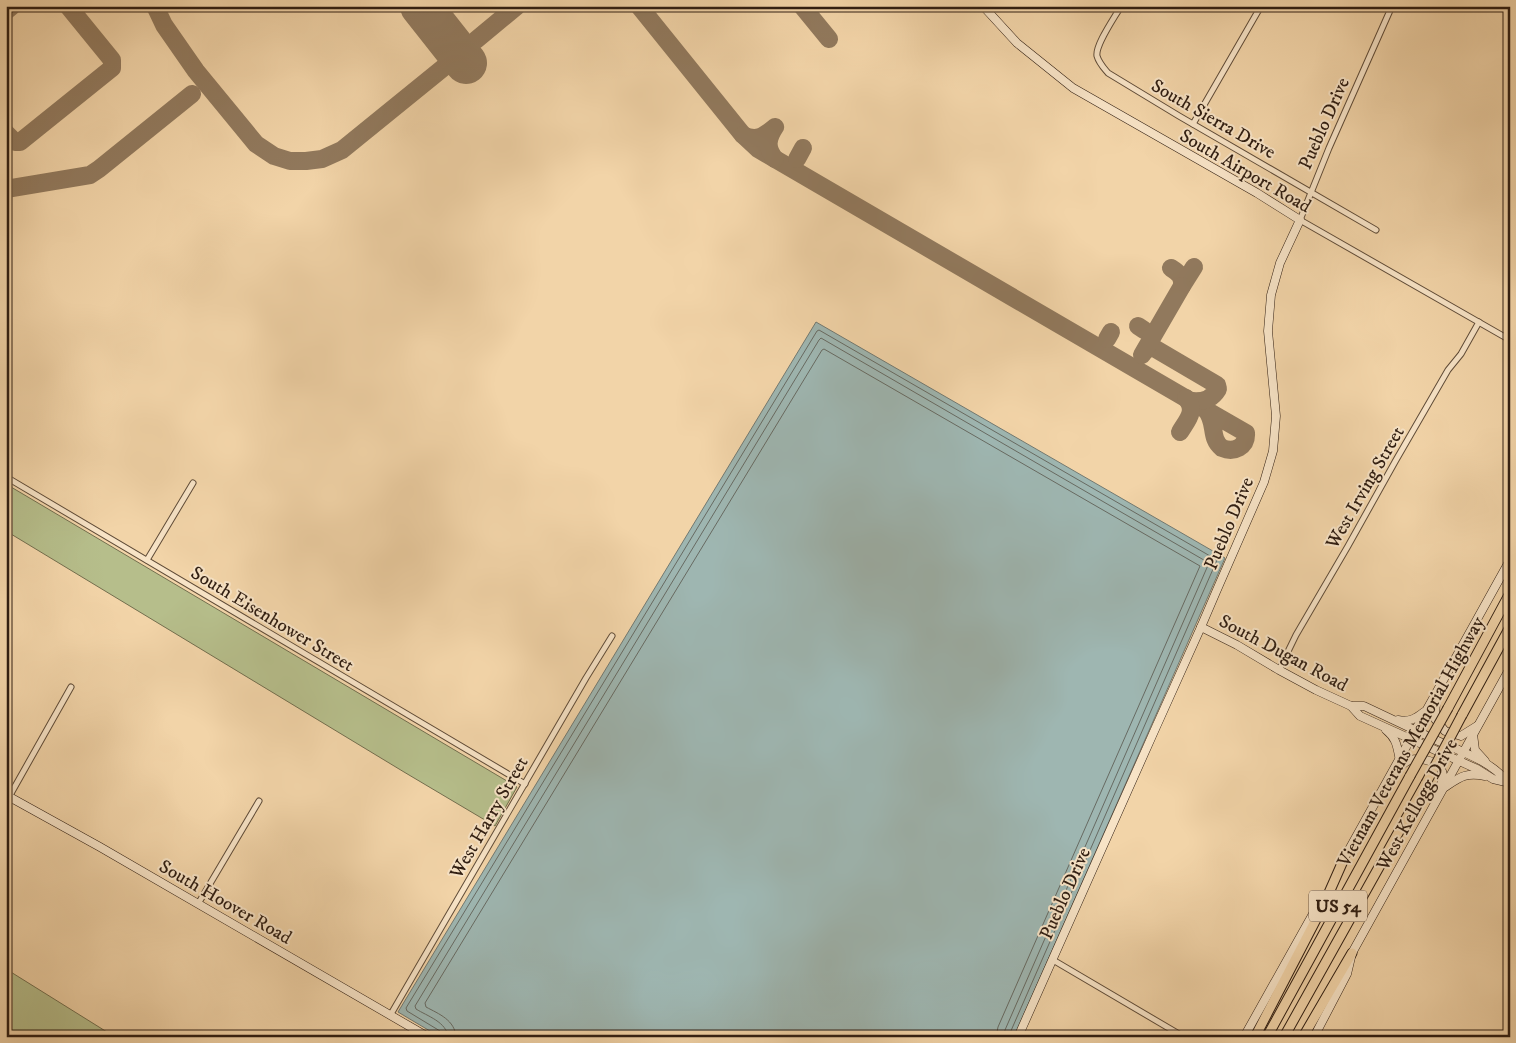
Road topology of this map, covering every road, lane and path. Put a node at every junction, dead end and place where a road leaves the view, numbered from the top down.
1 (983, 6) edge
2 (1121, 6) edge
3 (1261, 6) edge
4 (1392, 6) edge
5 (1193, 124) junction
6 (1311, 192) junction
7 (1300, 220) junction
8 (1376, 230) dead end
9 (1479, 322) junction
10 (1510, 340) edge
11 (6, 477) edge
12 (192, 484) dead end
13 (147, 560) junction
14 (1510, 560) edge
15 (1510, 593) edge
16 (1202, 627) junction
17 (1510, 627) edge
18 (612, 636) dead end
19 (1510, 668) edge
20 (1279, 670) junction
21 (71, 686) dead end
22 (1437, 692) junction
23 (1351, 706) junction
24 (1428, 710) junction
25 (1391, 719) junction
26 (1378, 724) junction
27 (1478, 725) junction
28 (1416, 731) junction
29 (1473, 734) junction
30 (1411, 740) junction
31 (1463, 752) junction
32 (1400, 761) junction
33 (1458, 761) junction
34 (1492, 768) junction
35 (1392, 775) junction
36 (1493, 778) junction
37 (1508, 782) edge
38 (525, 784) junction
39 (1443, 788) junction
40 (8, 796) edge
41 (259, 801) dead end
42 (1433, 808) junction
43 (1343, 861) junction
44 (198, 904) junction
45 (1352, 953) junction
46 (1053, 960) junction
47 (391, 1014) junction
48 (428, 1037) edge
49 (1018, 1037) edge
50 (1184, 1037) edge
51 (1243, 1037) edge
52 (1255, 1037) edge
53 (1267, 1037) edge
54 (1284, 1037) edge
55 (1304, 1037) edge
56 (1314, 1037) edge

1 - 7 street, South Airport Road
2 - 5 street, South Sierra Drive
3 - 5 street
4 - 6 street, Pueblo Drive
5 - 6 street, South Sierra Drive
6 - 7 street, Pueblo Drive
6 - 8 street, South Sierra Drive
7 - 9 street, South Airport Road
7 - 16 street, Pueblo Drive
9 - 10 street, South Airport Road
9 - 20 street, West Irving Street
11 - 13 street, South Eisenhower Street
12 - 13 street
13 - 38 street, South Eisenhower Street
14 - 22 street, West Kellogg Drive
15 - 53 highway, Vietnam Veterans Memorial Highway / US 54, bridge
16 - 20 street, South Dugan Road
16 - 46 street, Pueblo Drive
17 - 54 highway, Vietnam Veterans Memorial Highway / US 54, bridge
18 - 38 street, West Harry Street
19 - 27 street, West Kellogg Drive
20 - 23 street, South Dugan Road
21 - 40 street
22 - 24 street, West Kellogg Drive
22 - 27 street
23 - 25 street, South Dugan Road
23 - 26 street, South Dugan Road
24 - 25 street
24 - 28 street, West Kellogg Drive
25 - 28 street, South Dugan Road
26 - 30 street, South Dugan Road
26 - 32 street
27 - 29 street, West Kellogg Drive
28 - 30 street, West Kellogg Drive
28 - 31 street, South Dugan Road
29 - 31 street, West Kellogg Drive
29 - 34 street
30 - 32 street, West Kellogg Drive
30 - 33 street, South Dugan Road
31 - 33 street, West Kellogg Drive
31 - 34 street, South Dugan Road
32 - 35 street, West Kellogg Drive
33 - 36 street, South Dugan Road
33 - 39 street, West Kellogg Drive
34 - 37 street, South Dugan Road
35 - 42 street
35 - 43 street, West Kellogg Drive
36 - 37 street, South Dugan Road
36 - 39 street
38 - 47 street, West Harry Street
39 - 42 street, West Kellogg Drive
40 - 44 street, South Hoover Road
41 - 44 street
42 - 45 street, West Kellogg Drive
43 - 51 street, West Kellogg Drive
43 - 52 highway
44 - 47 street, South Hoover Road
45 - 55 highway
45 - 56 street, West Kellogg Drive
46 - 49 street, Pueblo Drive
46 - 50 street
47 - 48 street, South Hoover Road

